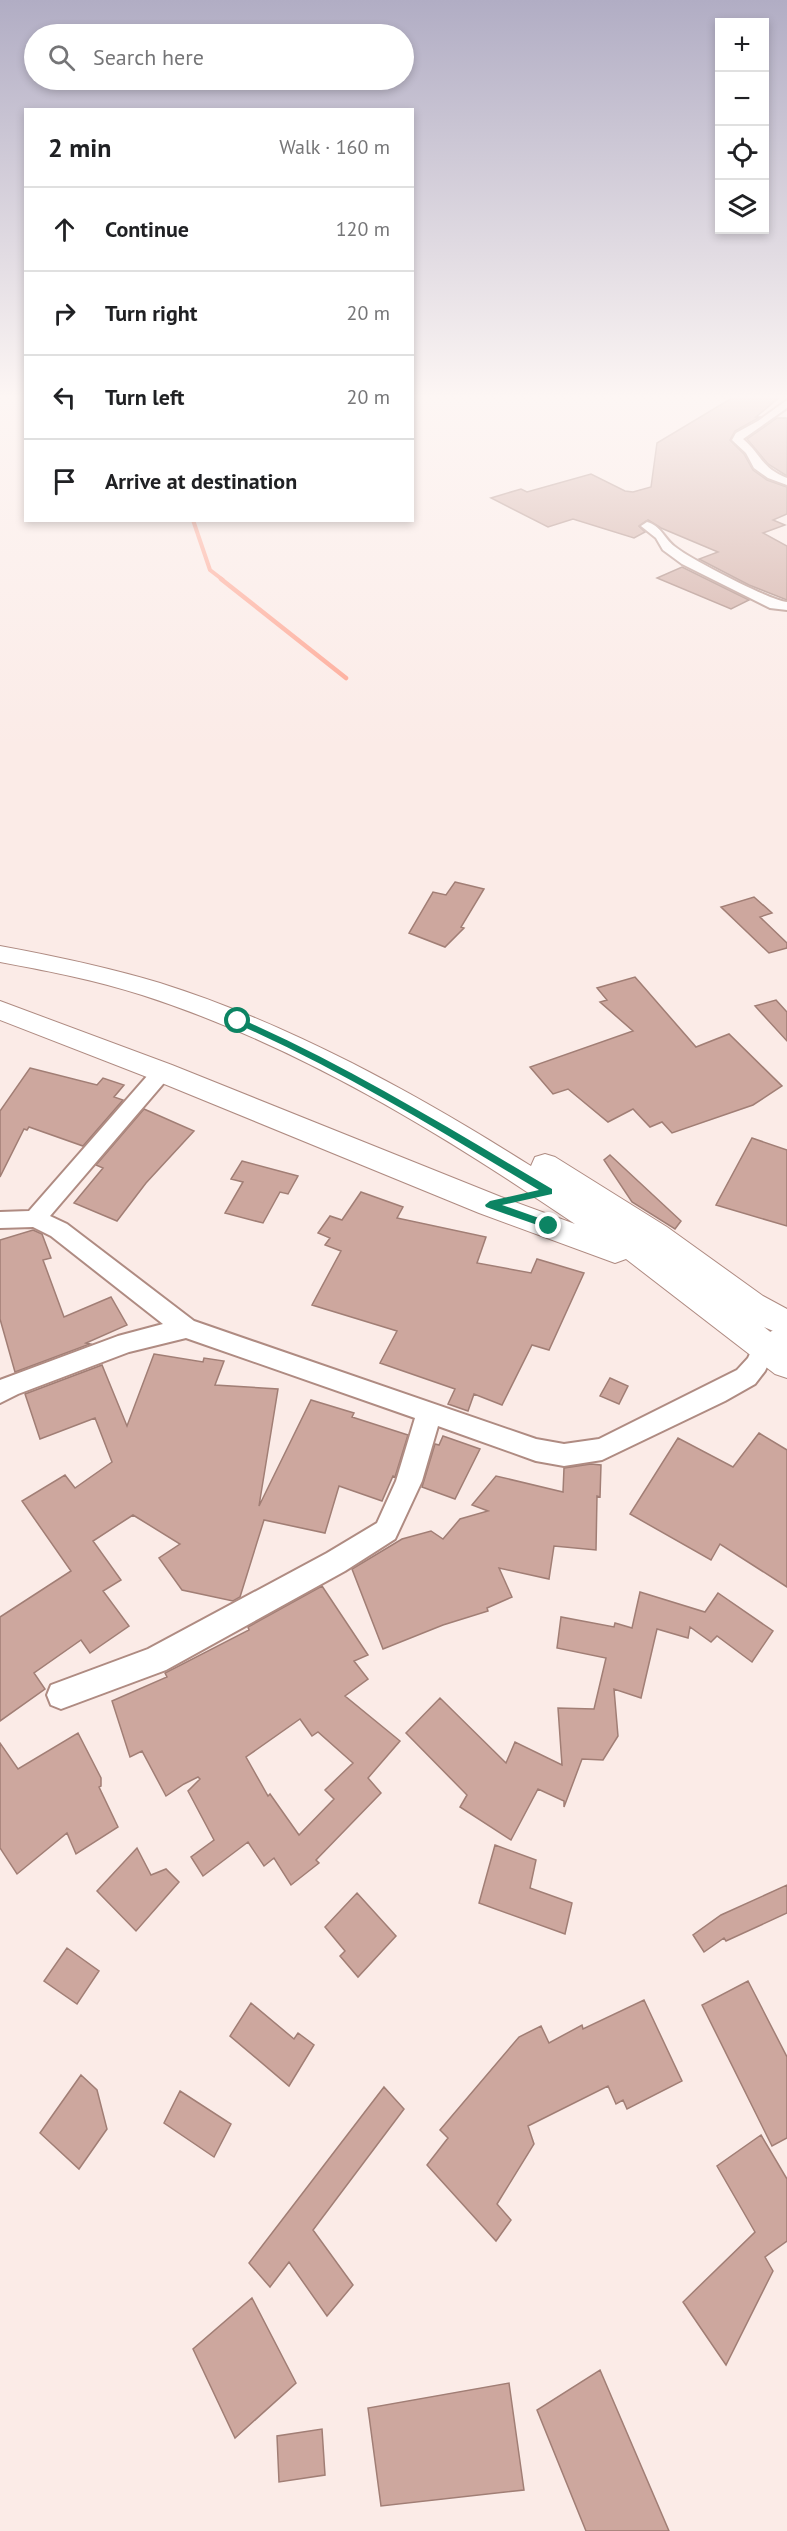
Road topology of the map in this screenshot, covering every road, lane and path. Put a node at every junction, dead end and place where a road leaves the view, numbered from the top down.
1 (648, 526) dead end
2 (787, 606) edge
3 (0, 941) edge
4 (0, 954) edge
5 (0, 1010) edge
6 (162, 1072) junction
7 (549, 1192) junction
8 (597, 1196) junction
9 (490, 1205) junction
10 (35, 1219) junction
11 (0, 1220) edge
12 (658, 1267) junction
13 (787, 1324) edge
14 (186, 1328) junction
15 (776, 1340) edge
16 (787, 1364) edge
17 (0, 1393) edge
18 (429, 1414) junction
19 (61, 1695) dead end

1 - 2 street
3 - 8 main road
4 - 7 main road
5 - 6 main road
6 - 9 main road
6 - 10 street
7 - 8 main road
7 - 9 main road
7 - 12 main road
8 - 13 main road
9 - 12 main road
10 - 11 street
10 - 14 street
12 - 15 main road
14 - 17 street
14 - 18 street
15 - 16 main road
15 - 18 street
18 - 19 street

